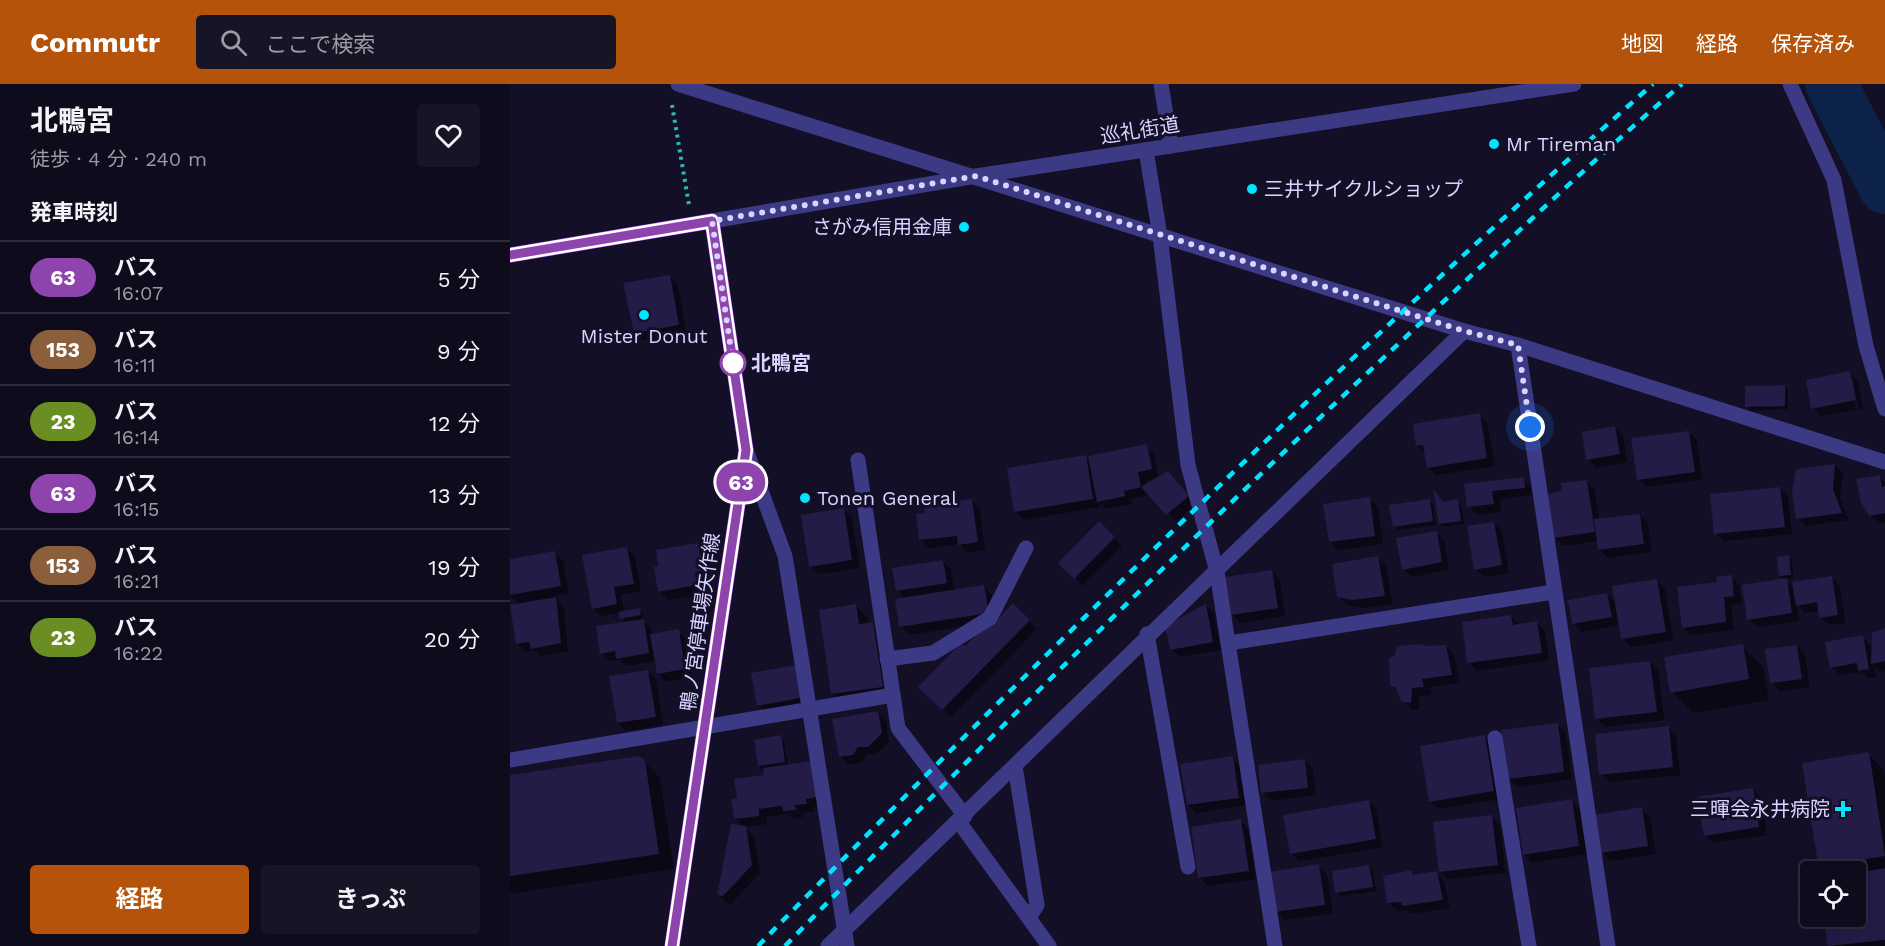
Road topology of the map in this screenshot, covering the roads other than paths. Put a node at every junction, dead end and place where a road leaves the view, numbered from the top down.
1 (1161, 84) edge
2 (1574, 84) edge
3 (1790, 84) edge
4 (678, 87) edge
5 (1170, 146) junction
6 (1146, 150) junction
7 (976, 176) junction
8 (712, 221) junction
9 (1160, 236) junction
10 (510, 255) edge
11 (1464, 331) junction
12 (1518, 345) junction
13 (1885, 409) edge
14 (746, 450) junction
15 (858, 460) dead end
16 (1885, 462) edge
17 (1026, 548) dead end
18 (1217, 572) junction
19 (1553, 592) junction
20 (1147, 634) junction
21 (1229, 643) junction
22 (887, 659) junction
23 (893, 695) junction
24 (809, 710) junction
25 (705, 726) junction
26 (1495, 738) dead end
27 (510, 760) edge
28 (1015, 766) junction
29 (962, 819) junction
30 (1188, 867) dead end
31 (1029, 918) junction
32 (844, 930) junction
33 (672, 946) edge
34 (828, 946) edge
35 (847, 946) edge
36 (1049, 946) edge
37 (1275, 946) edge
38 (1529, 946) edge
39 (1608, 946) edge

1 - 5 street
2 - 5 street, 巡礼街道
3 - 13 street
4 - 7 street
5 - 6 street, 巡礼街道
6 - 7 street, 巡礼街道
6 - 9 street
7 - 8 street, 巡礼街道
7 - 9 street
8 - 10 main road
8 - 14 main road, 鴨ノ宮停車場矢作線
9 - 11 street
9 - 18 street
11 - 12 street
11 - 18 street
12 - 16 street
12 - 19 street
14 - 24 street
14 - 25 main road, 鴨ノ宮停車場矢作線
15 - 22 street
17 - 22 street
18 - 20 street
18 - 21 street
19 - 21 street
19 - 39 street
20 - 28 street
20 - 30 street
21 - 37 street
22 - 23 street
23 - 24 street
23 - 29 street
24 - 25 street
24 - 32 street
25 - 27 street
25 - 33 main road, 鴨ノ宮停車場矢作線
26 - 38 street
28 - 29 street
28 - 31 street
29 - 31 street
29 - 32 street
31 - 36 street
32 - 34 street
32 - 35 street

